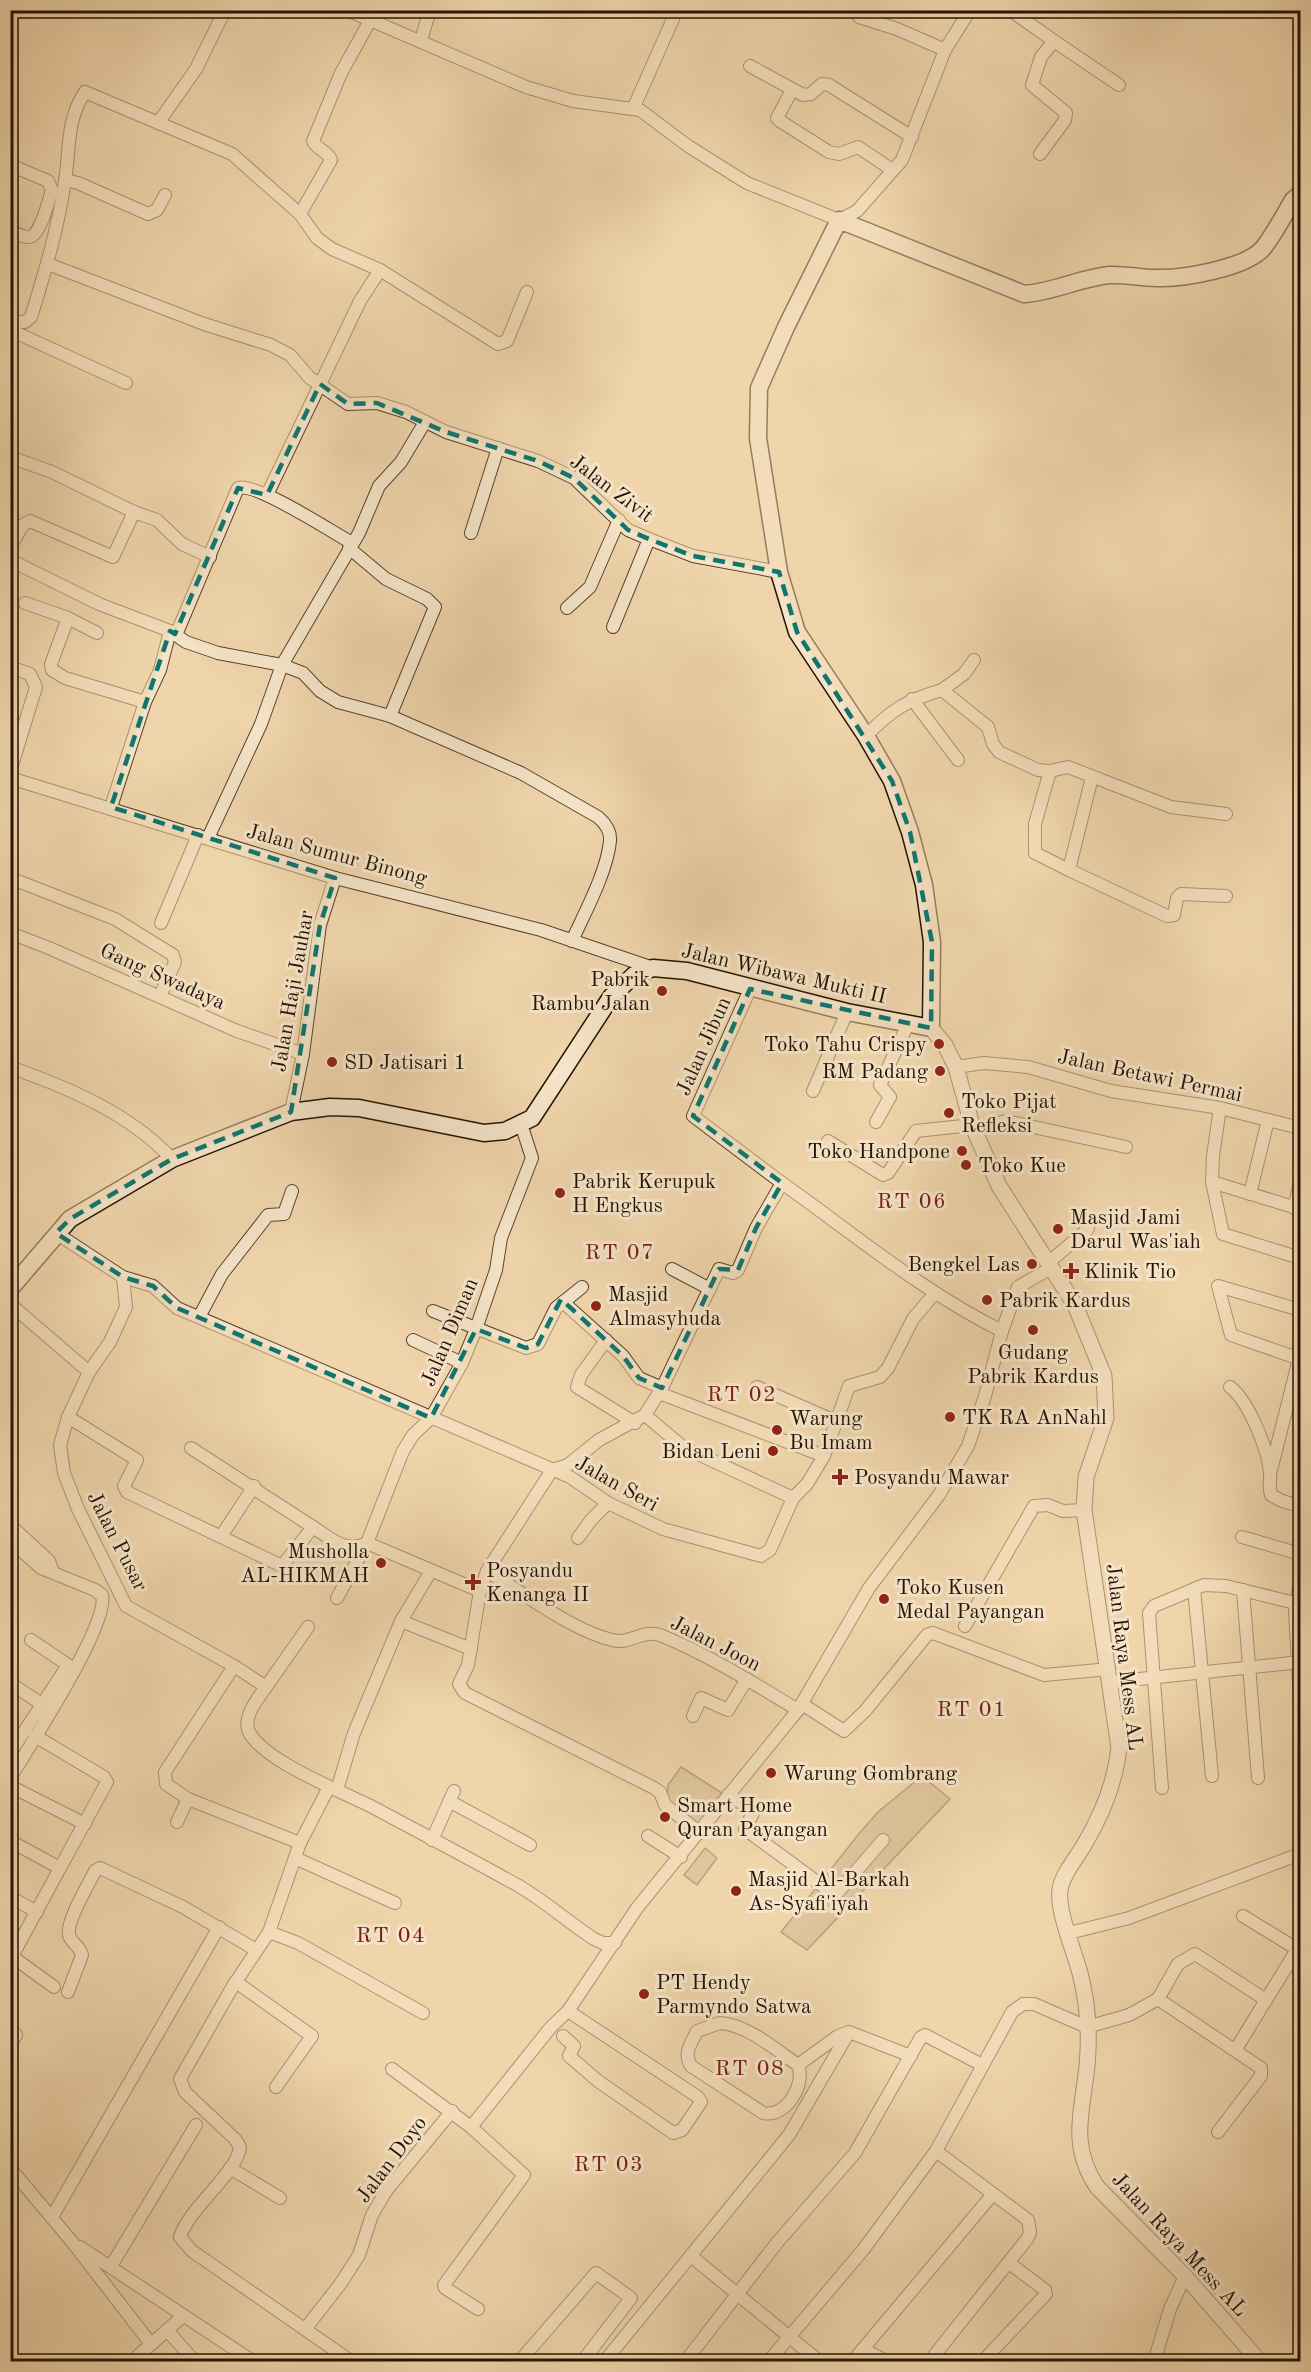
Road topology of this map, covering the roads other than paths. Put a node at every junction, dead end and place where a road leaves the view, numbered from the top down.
1 (225, 10) edge
2 (347, 10) edge
3 (430, 10) edge
4 (676, 10) edge
5 (970, 10) edge
6 (1010, 10) edge
7 (859, 17) dead end
8 (371, 19) junction
9 (421, 40) junction
10 (1054, 41) junction
11 (945, 50) junction
12 (750, 66) dead end
13 (1119, 85) dead end
14 (792, 90) junction
15 (633, 108) junction
16 (158, 123) junction
17 (912, 137) junction
18 (1040, 154) dead end
19 (10, 165) edge
20 (891, 169) junction
21 (65, 180) junction
22 (1300, 194) edge
23 (165, 195) dead end
24 (300, 214) junction
25 (840, 220) junction
26 (10, 231) edge
27 (48, 264) junction
28 (380, 270) junction
29 (527, 292) dead end
30 (11, 325) edge
31 (126, 383) dead end
32 (320, 384) junction
33 (425, 422) junction
34 (498, 448) junction
35 (10, 457) edge
36 (267, 495) junction
37 (134, 512) junction
38 (619, 520) junction
39 (471, 532) dead end
40 (649, 539) junction
41 (351, 546) junction
42 (10, 547) edge
43 (210, 557) junction
44 (10, 560) edge
45 (779, 572) junction
46 (25, 603) dead end
47 (567, 608) dead end
48 (68, 618) junction
49 (613, 627) dead end
50 (97, 633) dead end
51 (173, 633) junction
52 (974, 660) dead end
53 (282, 665) junction
54 (10, 667) edge
55 (942, 690) junction
56 (912, 699) junction
57 (145, 702) junction
58 (390, 716) junction
59 (866, 736) junction
60 (958, 760) dead end
61 (1050, 771) junction
62 (10, 772) edge
63 (1092, 777) junction
64 (10, 778) edge
65 (111, 807) junction
66 (1226, 814) dead end
67 (203, 837) junction
68 (1069, 870) junction
69 (10, 878) edge
70 (335, 878) junction
71 (1226, 896) dead end
72 (161, 923) dead end
73 (572, 941) junction
74 (10, 943) edge
75 (653, 968) junction
76 (750, 989) junction
77 (160, 996) junction
78 (847, 1012) junction
79 (908, 1024) junction
80 (931, 1028) junction
81 (303, 1054) junction
82 (10, 1067) edge
83 (956, 1067) junction
84 (813, 1091) dead end
85 (1220, 1108) junction
86 (291, 1112) junction
87 (1268, 1120) junction
88 (876, 1122) dead end
89 (521, 1124) junction
90 (973, 1127) junction
91 (1300, 1128) edge
92 (828, 1141) dead end
93 (1126, 1146) dead end
94 (172, 1159) junction
95 (783, 1182) junction
96 (1212, 1182) junction
97 (1300, 1184) edge
98 (292, 1191) dead end
99 (1250, 1194) junction
100 (1297, 1209) edge
101 (1088, 1229) dead end
102 (56, 1233) junction
103 (1300, 1258) edge
104 (1049, 1266) junction
105 (672, 1269) dead end
106 (123, 1277) junction
107 (582, 1287) dead end
108 (10, 1289) edge
109 (710, 1289) junction
110 (935, 1293) junction
111 (563, 1302) junction
112 (10, 1305) edge
113 (1300, 1310) edge
114 (433, 1311) dead end
115 (199, 1317) junction
116 (476, 1329) junction
117 (1002, 1331) junction
118 (412, 1340) dead end
119 (606, 1340) junction
120 (1300, 1357) edge
121 (462, 1363) junction
122 (89, 1372) junction
123 (757, 1387) dead end
124 (1230, 1387) dead end
125 (661, 1390) junction
126 (645, 1415) junction
127 (68, 1417) junction
128 (431, 1418) junction
129 (835, 1421) junction
130 (635, 1423) junction
131 (191, 1448) dead end
132 (824, 1456) junction
133 (552, 1470) junction
134 (1270, 1472) junction
135 (254, 1486) junction
136 (793, 1498) junction
137 (608, 1503) junction
138 (1300, 1506) edge
139 (1084, 1510) junction
140 (10, 1525) edge
141 (313, 1527) junction
142 (222, 1535) junction
143 (1242, 1537) dead end
144 (578, 1538) dead end
145 (10, 1540) edge
146 (367, 1543) junction
147 (34, 1554) junction
148 (1300, 1554) edge
149 (487, 1570) junction
150 (430, 1571) junction
151 (1300, 1582) edge
152 (1194, 1589) junction
153 (1244, 1590) junction
154 (480, 1591) junction
155 (337, 1598) dead end
156 (1297, 1610) edge
157 (401, 1621) junction
158 (965, 1626) dead end
159 (308, 1627) dead end
160 (32, 1641) dead end
161 (471, 1649) junction
162 (1299, 1662) edge
163 (234, 1666) junction
164 (1249, 1667) junction
165 (1200, 1671) junction
166 (1110, 1676) junction
167 (1152, 1677) junction
168 (747, 1679) junction
169 (10, 1683) edge
170 (266, 1687) junction
171 (1300, 1698) edge
172 (43, 1705) junction
173 (800, 1707) junction
174 (693, 1716) dead end
175 (35, 1736) junction
176 (11, 1752) edge
177 (1212, 1776) dead end
178 (10, 1778) edge
179 (1258, 1778) dead end
180 (10, 1786) edge
181 (1162, 1788) dead end
182 (333, 1789) junction
183 (728, 1795) junction
184 (188, 1799) junction
185 (177, 1822) dead end
186 (85, 1824) junction
187 (700, 1833) junction
188 (648, 1836) dead end
189 (432, 1840) junction
190 (883, 1840) dead end
191 (10, 1841) edge
192 (300, 1843) junction
193 (530, 1845) dead end
194 (1300, 1854) edge
195 (681, 1857) junction
196 (295, 1858) junction
197 (60, 1868) junction
198 (10, 1897) edge
199 (395, 1903) dead end
200 (37, 1912) junction
201 (1243, 1917) dead end
202 (219, 1927) junction
203 (269, 1932) junction
204 (1070, 1933) junction
205 (615, 1943) junction
206 (1300, 1949) edge
207 (256, 1950) junction
208 (236, 1982) junction
209 (54, 1987) dead end
210 (68, 1992) dead end
211 (1158, 1999) junction
212 (1266, 2000) junction
213 (568, 2011) junction
214 (423, 2013) dead end
215 (1087, 2027) junction
216 (849, 2032) junction
217 (563, 2036) dead end
218 (1236, 2049) junction
219 (910, 2056) junction
220 (798, 2065) junction
221 (982, 2066) junction
222 (392, 2069) dead end
223 (276, 2087) dead end
224 (452, 2111) junction
225 (196, 2125) dead end
226 (471, 2127) junction
227 (1218, 2132) dead end
228 (936, 2151) junction
229 (10, 2168) edge
230 (230, 2168) junction
231 (993, 2194) junction
232 (280, 2198) dead end
233 (52, 2217) junction
234 (73, 2243) junction
235 (691, 2256) junction
236 (1009, 2263) junction
237 (111, 2266) junction
238 (1185, 2276) junction
239 (737, 2293) junction
240 (478, 2309) dead end
241 (183, 2316) junction
242 (306, 2328) junction
243 (167, 2330) junction
244 (789, 2335) junction
245 (152, 2344) junction
246 (863, 2349) junction
247 (131, 2361) edge
248 (195, 2361) edge
249 (254, 2361) edge
250 (352, 2361) edge
251 (519, 2361) edge
252 (582, 2361) edge
253 (604, 2361) edge
254 (685, 2361) edge
255 (768, 2361) edge
256 (820, 2361) edge
257 (852, 2361) edge
258 (888, 2361) edge
259 (929, 2361) edge
260 (982, 2361) edge
261 (1154, 2361) edge
262 (1260, 2361) edge

1 - 16 street
2 - 8 street
3 - 9 street
4 - 15 street
5 - 11 street
6 - 10 street
7 - 11 street
8 - 9 street
8 - 24 street
9 - 15 street
10 - 13 street
10 - 18 street
11 - 17 street
12 - 14 street
14 - 17 street
14 - 20 street
15 - 25 street
16 - 21 street
16 - 24 street
17 - 20 street
19 - 26 street
20 - 25 street
21 - 23 street
21 - 27 street
22 - 25 main road
24 - 28 street
25 - 45 main road
27 - 30 street
27 - 32 street, Jalan Zivit
28 - 29 street
28 - 32 street
30 - 31 street
32 - 33 street, Jalan Zivit
32 - 36 street
33 - 34 street, Jalan Zivit
33 - 41 street
34 - 38 street, Jalan Zivit
34 - 39 street
35 - 37 street
36 - 41 street
36 - 43 street
37 - 42 street
37 - 43 street
38 - 40 street, Jalan Zivit
38 - 47 street
40 - 45 street, Jalan Zivit
40 - 49 street
41 - 53 street
41 - 58 street
43 - 51 street
44 - 51 street
45 - 59 main road
46 - 48 street
48 - 50 street
48 - 57 street
51 - 53 street
51 - 57 street
52 - 55 street
53 - 58 street
53 - 67 street
54 - 62 street
55 - 56 street
55 - 61 street
56 - 59 street
56 - 60 street
57 - 65 street
58 - 73 street
59 - 80 main road
61 - 63 street
61 - 68 street
63 - 66 street
63 - 68 street
64 - 65 street, Jalan Sumur Binong
65 - 67 street, Jalan Sumur Binong
67 - 70 street, Jalan Sumur Binong
67 - 72 street
68 - 71 street
69 - 77 street
70 - 73 street, Jalan Sumur Binong
70 - 81 street, Jalan Haji Jauhar
73 - 75 street, Jalan Sumur Binong
74 - 77 street, Gang Swadaya
75 - 76 main road, Jalan Wibawa Mukti II
75 - 89 main road, Jalan Wibawa Mukti II
76 - 78 main road, Jalan Wibawa Mukti II
76 - 95 street, Jalan Jibun
77 - 81 street, Gang Swadaya
78 - 79 main road, Jalan Wibawa Mukti II
78 - 84 street
79 - 80 main road, Jalan Wibawa Mukti II
79 - 88 street
80 - 83 street, Jalan Raya Mess AL
81 - 86 street, Jalan Haji Jauhar
82 - 94 street
83 - 85 street, Jalan Betawi Permai
83 - 90 street, Jalan Raya Mess AL
85 - 87 street, Jalan Betawi Permai
85 - 96 street
86 - 89 main road, Jalan Wibawa Mukti II
86 - 94 main road, Jalan Wibawa Mukti II
87 - 91 street, Jalan Betawi Permai
87 - 99 street
89 - 116 street, Jalan Diman
90 - 92 street
90 - 93 street
90 - 104 street, Jalan Raya Mess AL
94 - 102 main road, Jalan Wibawa Mukti II
95 - 109 street
95 - 110 street, Jalan Jibun
96 - 99 street
96 - 103 street
97 - 100 street
98 - 115 street
99 - 100 street
101 - 104 street
102 - 106 street
102 - 108 main road, Jalan Wibawa Mukti II
104 - 117 street
104 - 139 street, Jalan Raya Mess AL
105 - 109 street
106 - 115 street, Jalan Seri
106 - 122 street, Jalan Pusar
107 - 111 street
109 - 125 street
110 - 117 street
110 - 129 street, Jalan Seri
111 - 116 street
111 - 119 street
112 - 122 street
113 - 120 street
114 - 116 street
115 - 128 street, Jalan Seri
116 - 121 street, Jalan Diman
117 - 173 street
118 - 121 street
119 - 125 street
119 - 130 street
120 - 134 street
121 - 128 street, Jalan Diman
122 - 127 street, Jalan Pusar
123 - 129 street
124 - 134 street
125 - 126 street
125 - 132 street
126 - 130 street
126 - 136 street
127 - 142 street
127 - 163 street, Jalan Pusar
128 - 133 street, Jalan Seri
128 - 146 street, Jalan Diman
129 - 132 street, Jalan Seri
130 - 133 street
131 - 135 street
132 - 136 street, Jalan Seri
133 - 137 street, Jalan Seri
133 - 149 street
134 - 138 street
135 - 141 street
135 - 142 street
136 - 137 street, Jalan Seri
137 - 144 street
139 - 158 street
139 - 166 street, Jalan Raya Mess AL
140 - 147 street
141 - 142 street
141 - 146 street
143 - 148 street
145 - 147 street
146 - 150 street
146 - 155 street, Jalan Diman
147 - 175 street
149 - 154 street
149 - 168 street, Jalan Joon
150 - 154 street
150 - 157 street
151 - 156 street
152 - 153 street
152 - 165 street
152 - 167 street
153 - 156 street
153 - 164 street
154 - 161 street
156 - 162 street
157 - 161 street
157 - 182 street
159 - 170 street
160 - 172 street
161 - 187 street
162 - 164 street
162 - 171 street
163 - 170 street, Jalan Pusar
163 - 184 street
164 - 165 street
164 - 179 street
165 - 167 street
165 - 177 street
166 - 167 street
166 - 173 street, Jalan Joon
166 - 204 street, Jalan Raya Mess AL
167 - 181 street
168 - 173 street, Jalan Joon
168 - 174 street
169 - 172 street
170 - 182 street
172 - 176 street
173 - 183 street
175 - 178 street
175 - 186 street
180 - 186 street
182 - 189 street
182 - 192 street
183 - 187 street
183 - 190 street
184 - 185 street
184 - 192 street
186 - 197 street
187 - 195 street
188 - 195 street
189 - 193 street
189 - 205 street
191 - 197 street
192 - 196 street
194 - 204 street
195 - 205 street
196 - 199 street
196 - 203 street
197 - 200 street
198 - 200 street
200 - 209 street
201 - 206 street
202 - 207 street
202 - 210 street
202 - 233 street
203 - 207 street
203 - 214 street
204 - 215 street, Jalan Raya Mess AL
205 - 213 street
206 - 212 street
207 - 208 street
208 - 223 street
208 - 230 street
211 - 212 street
211 - 215 street
211 - 218 street
212 - 218 street
213 - 217 street
213 - 226 street
215 - 221 street
215 - 238 street, Jalan Raya Mess AL
216 - 219 street
216 - 220 street
216 - 235 street
218 - 227 street
219 - 221 street
219 - 239 street
220 - 220 street
221 - 228 street
222 - 224 street
224 - 226 street, Jalan Doyo
224 - 242 street, Jalan Doyo
225 - 237 street
226 - 240 street, Jalan Doyo
228 - 231 street
228 - 244 street
229 - 233 street
230 - 232 street
230 - 242 street
231 - 236 street
231 - 246 street
233 - 234 street
234 - 237 street
234 - 245 street
235 - 239 street
235 - 253 street
236 - 259 street
236 - 260 street
237 - 241 street
238 - 261 street
238 - 262 street, Jalan Raya Mess AL
239 - 244 street
239 - 254 street
241 - 243 street
241 - 249 street
242 - 250 street
243 - 245 street
243 - 248 street
244 - 255 street
244 - 256 street
245 - 247 street
246 - 257 street
246 - 258 street
251 - 252 street

